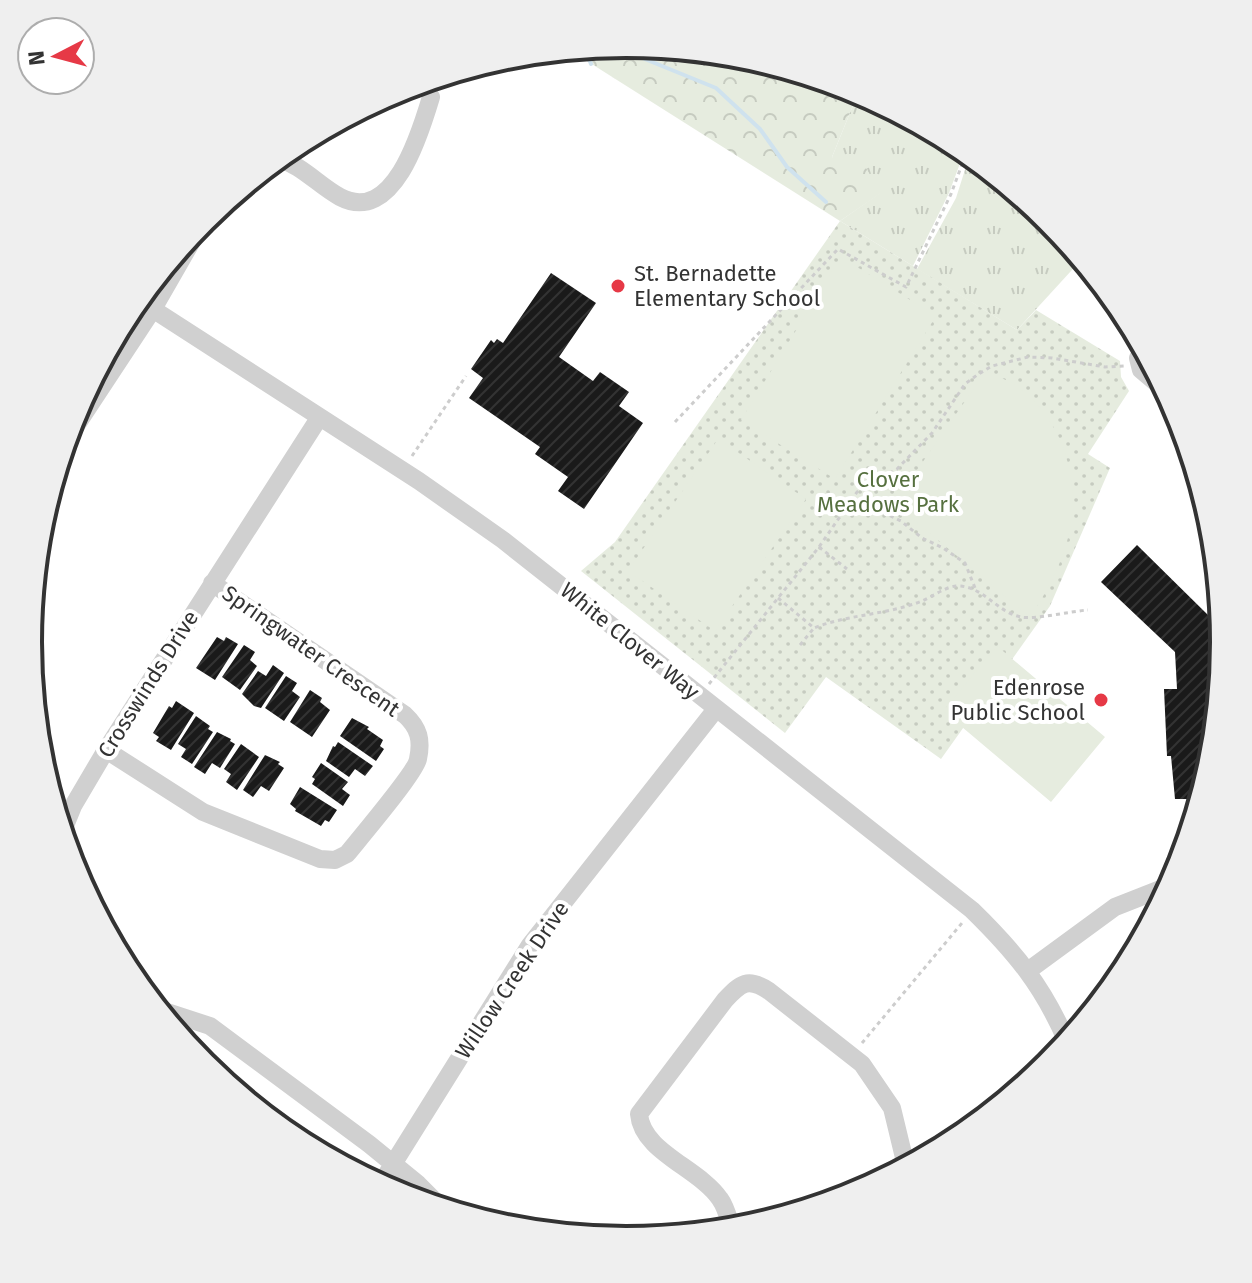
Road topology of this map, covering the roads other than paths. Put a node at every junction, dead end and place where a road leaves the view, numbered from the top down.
1 (431, 97) dead end
2 (290, 164) edge
3 (148, 306) edge
4 (319, 418) junction
5 (212, 583) junction
6 (716, 709) junction
7 (106, 750) junction
8 (69, 816) edge
9 (1154, 892) edge
10 (1029, 970) junction
11 (178, 1015) edge
12 (1062, 1030) edge
13 (903, 1155) edge
14 (393, 1164) junction
15 (387, 1174) edge
16 (419, 1187) edge
17 (727, 1216) edge

1 - 2 street
3 - 4 street, White Clover Way
4 - 5 street, Crosswinds Drive
4 - 6 street, White Clover Way
5 - 7 street, Crosswinds Drive
5 - 7 street, Springwater Crescent
6 - 10 street, White Clover Way
6 - 14 street, Willow Creek Drive
7 - 8 street, Crosswinds Drive
9 - 10 street
10 - 12 street, White Clover Way
11 - 14 street
13 - 17 street
14 - 15 street, Willow Creek Drive
14 - 16 street

